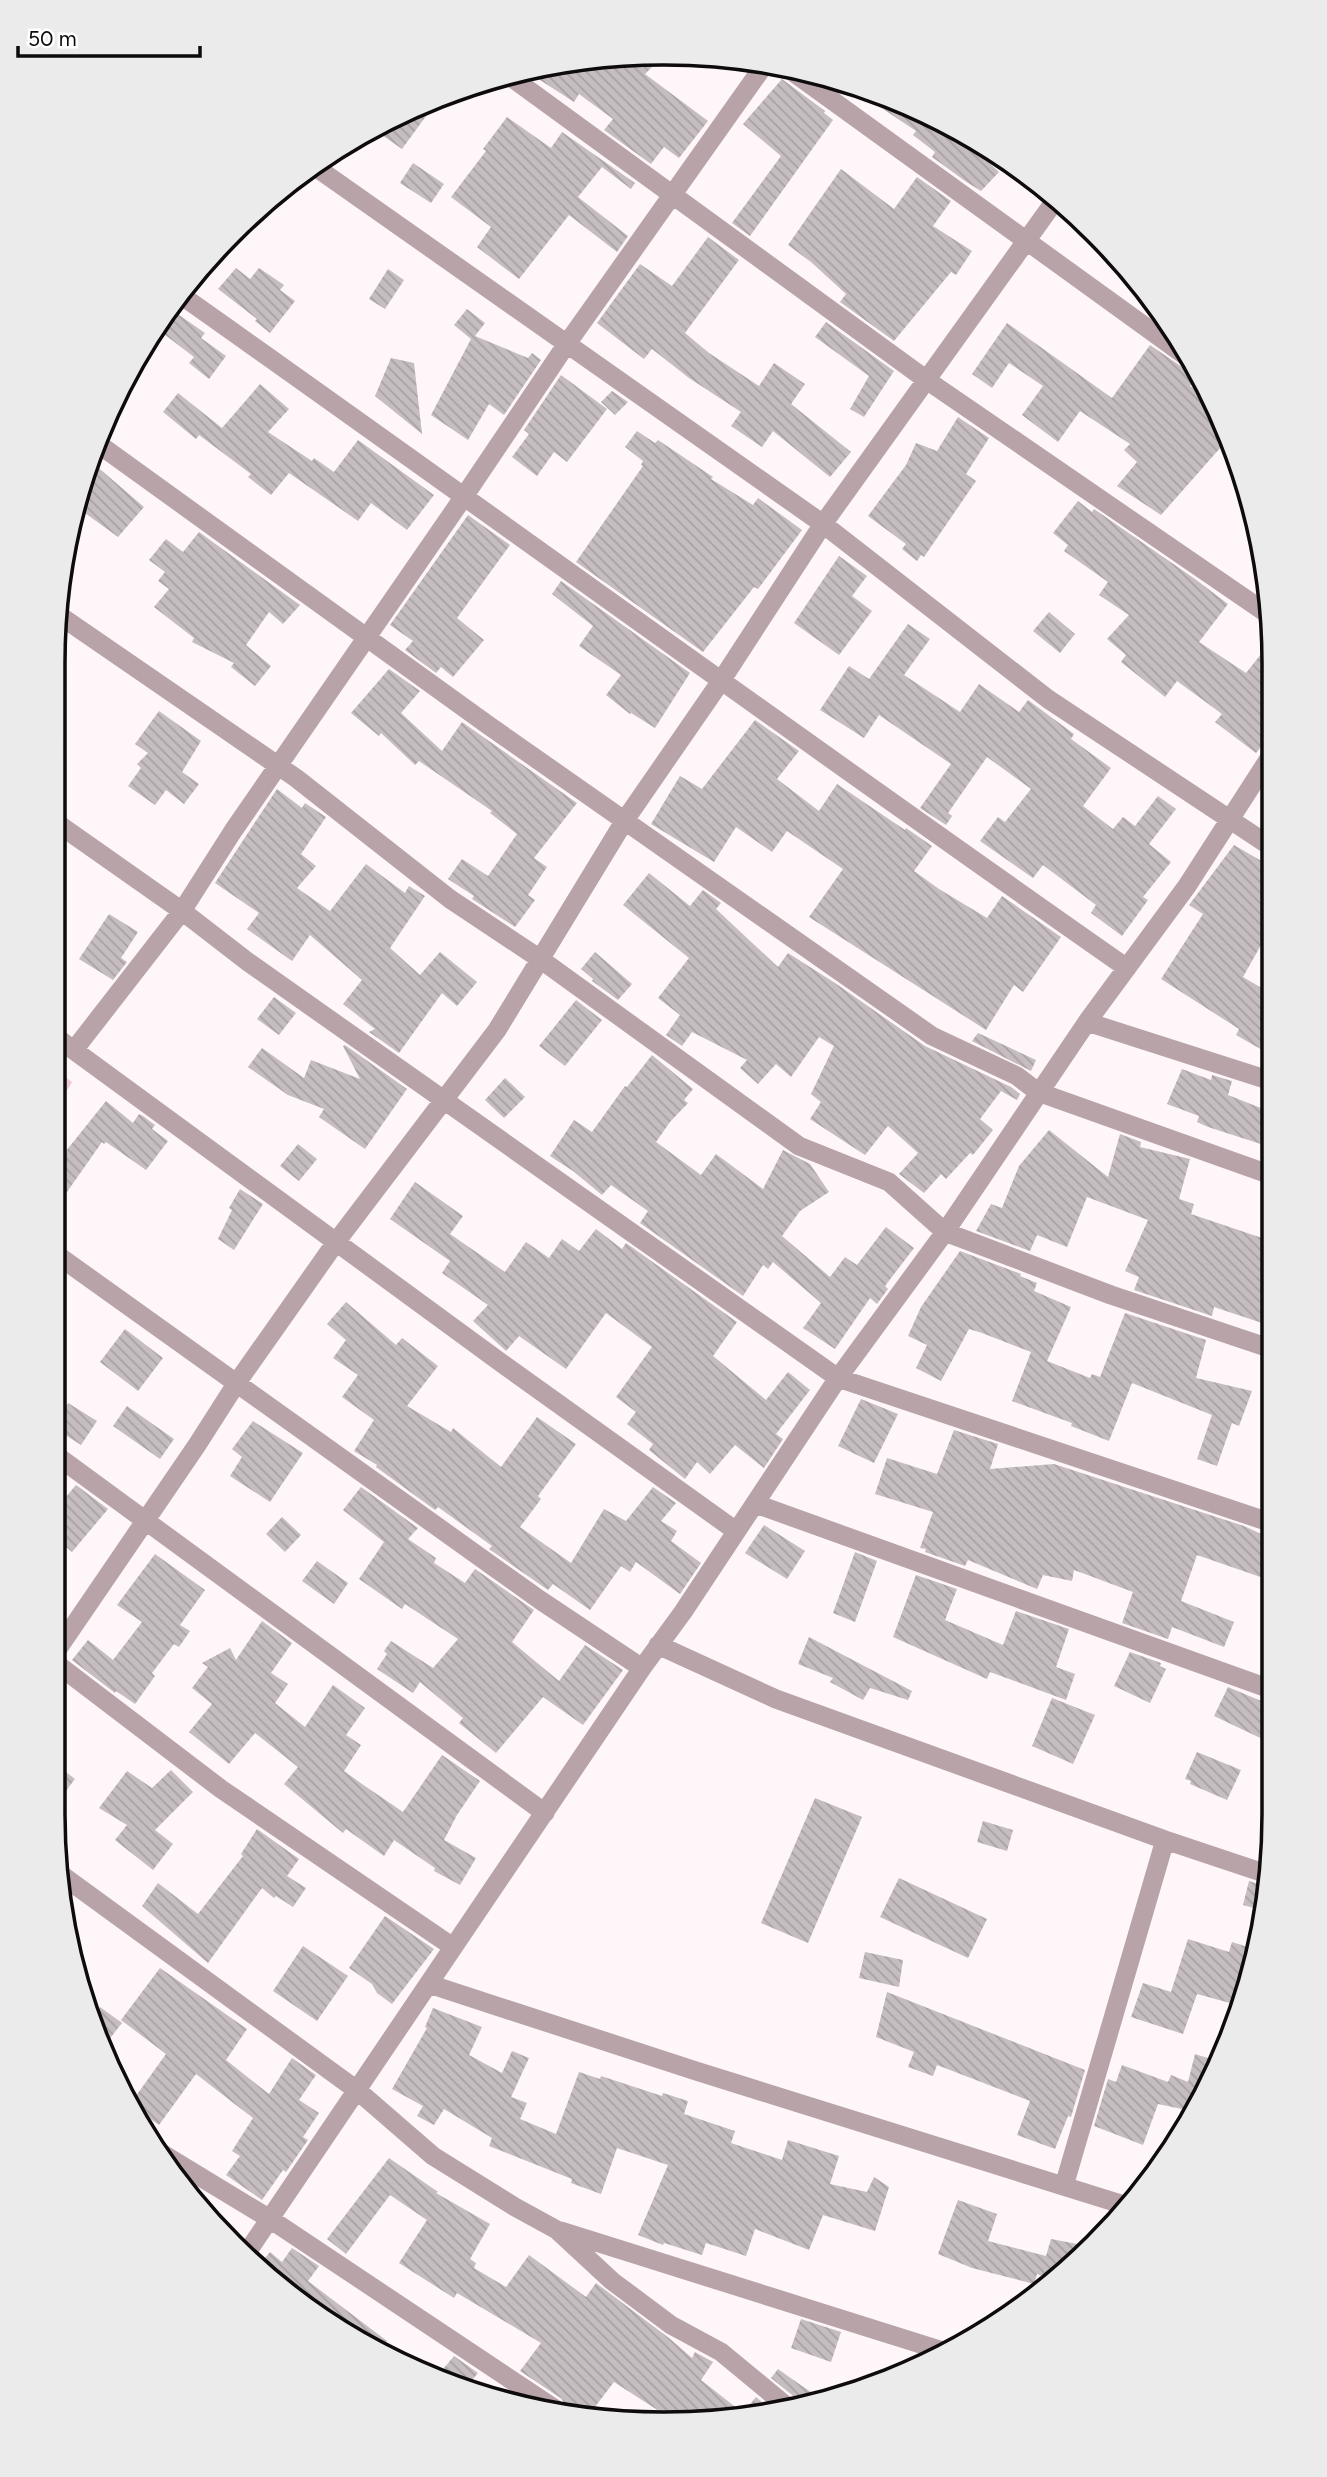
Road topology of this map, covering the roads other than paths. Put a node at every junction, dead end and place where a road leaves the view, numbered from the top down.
1 (759, 73) edge
2 (807, 82) edge
3 (519, 83) edge
4 (322, 172) edge
5 (674, 196) junction
6 (1051, 207) edge
7 (1026, 242) junction
8 (188, 300) edge
9 (1170, 344) edge
10 (566, 345) junction
11 (928, 381) junction
12 (105, 449) edge
13 (465, 495) junction
14 (823, 524) junction
15 (1259, 608) edge
16 (66, 621) edge
17 (366, 638) junction
18 (721, 681) junction
19 (278, 766) junction
20 (1262, 770) edge
21 (1231, 818) junction
22 (625, 820) junction
23 (65, 829) edge
24 (1262, 840) edge
25 (182, 911) junction
26 (540, 959) junction
27 (1127, 968) junction
28 (1087, 1022) junction
29 (65, 1043) edge
30 (74, 1049) junction
31 (1262, 1079) edge
32 (1038, 1092) junction
33 (443, 1098) junction
34 (1262, 1172) edge
35 (945, 1232) junction
36 (336, 1242) junction
37 (65, 1261) edge
38 (1262, 1346) edge
39 (838, 1378) junction
40 (236, 1384) junction
41 (65, 1462) edge
42 (756, 1504) junction
43 (146, 1520) junction
44 (1262, 1520) edge
45 (736, 1531) junction
46 (65, 1641) edge
47 (658, 1645) junction
48 (65, 1668) edge
49 (642, 1668) junction
50 (1262, 1686) edge
51 (545, 1814) junction
52 (1165, 1840) junction
53 (1259, 1871) edge
54 (69, 1880) edge
55 (453, 1947) junction
56 (429, 1984) junction
57 (358, 2091) junction
58 (178, 2163) edge
59 (1064, 2186) junction
60 (1118, 2203) edge
61 (270, 2219) junction
62 (557, 2230) junction
63 (251, 2247) edge
64 (933, 2348) edge
65 (541, 2400) edge
66 (780, 2401) edge

1 - 5 street
2 - 7 street
3 - 5 street
4 - 10 street
5 - 10 street
5 - 11 street
6 - 7 street
7 - 9 street
7 - 11 street
8 - 13 street
10 - 13 street
10 - 14 street
11 - 14 street
11 - 15 street
12 - 17 street
13 - 17 street
13 - 18 street
14 - 18 street
14 - 21 street
16 - 19 street
17 - 19 street
17 - 22 street
18 - 22 street
18 - 27 street
19 - 25 street
19 - 26 street
20 - 21 street
21 - 24 street
21 - 27 street
22 - 26 street
22 - 32 street
23 - 25 street
25 - 30 street
25 - 33 street
26 - 33 street
26 - 35 street
27 - 28 street
28 - 31 street
28 - 32 street
29 - 30 street
30 - 36 street
32 - 34 street
32 - 35 street
33 - 36 street
33 - 39 street
35 - 38 street
35 - 39 street
36 - 40 street
36 - 45 street
37 - 40 street
39 - 42 street
39 - 44 street
40 - 43 street
40 - 49 street
41 - 43 street
42 - 45 street
42 - 50 street
43 - 46 street
43 - 51 street
45 - 47 street
47 - 49 street
47 - 52 street
48 - 55 street
49 - 51 street
51 - 55 street
52 - 53 street
52 - 59 street
54 - 57 street
55 - 56 street
56 - 57 street
56 - 59 street
57 - 61 street
57 - 62 street
58 - 61 street
59 - 60 street
61 - 63 street
61 - 65 street
62 - 64 street
62 - 66 street

